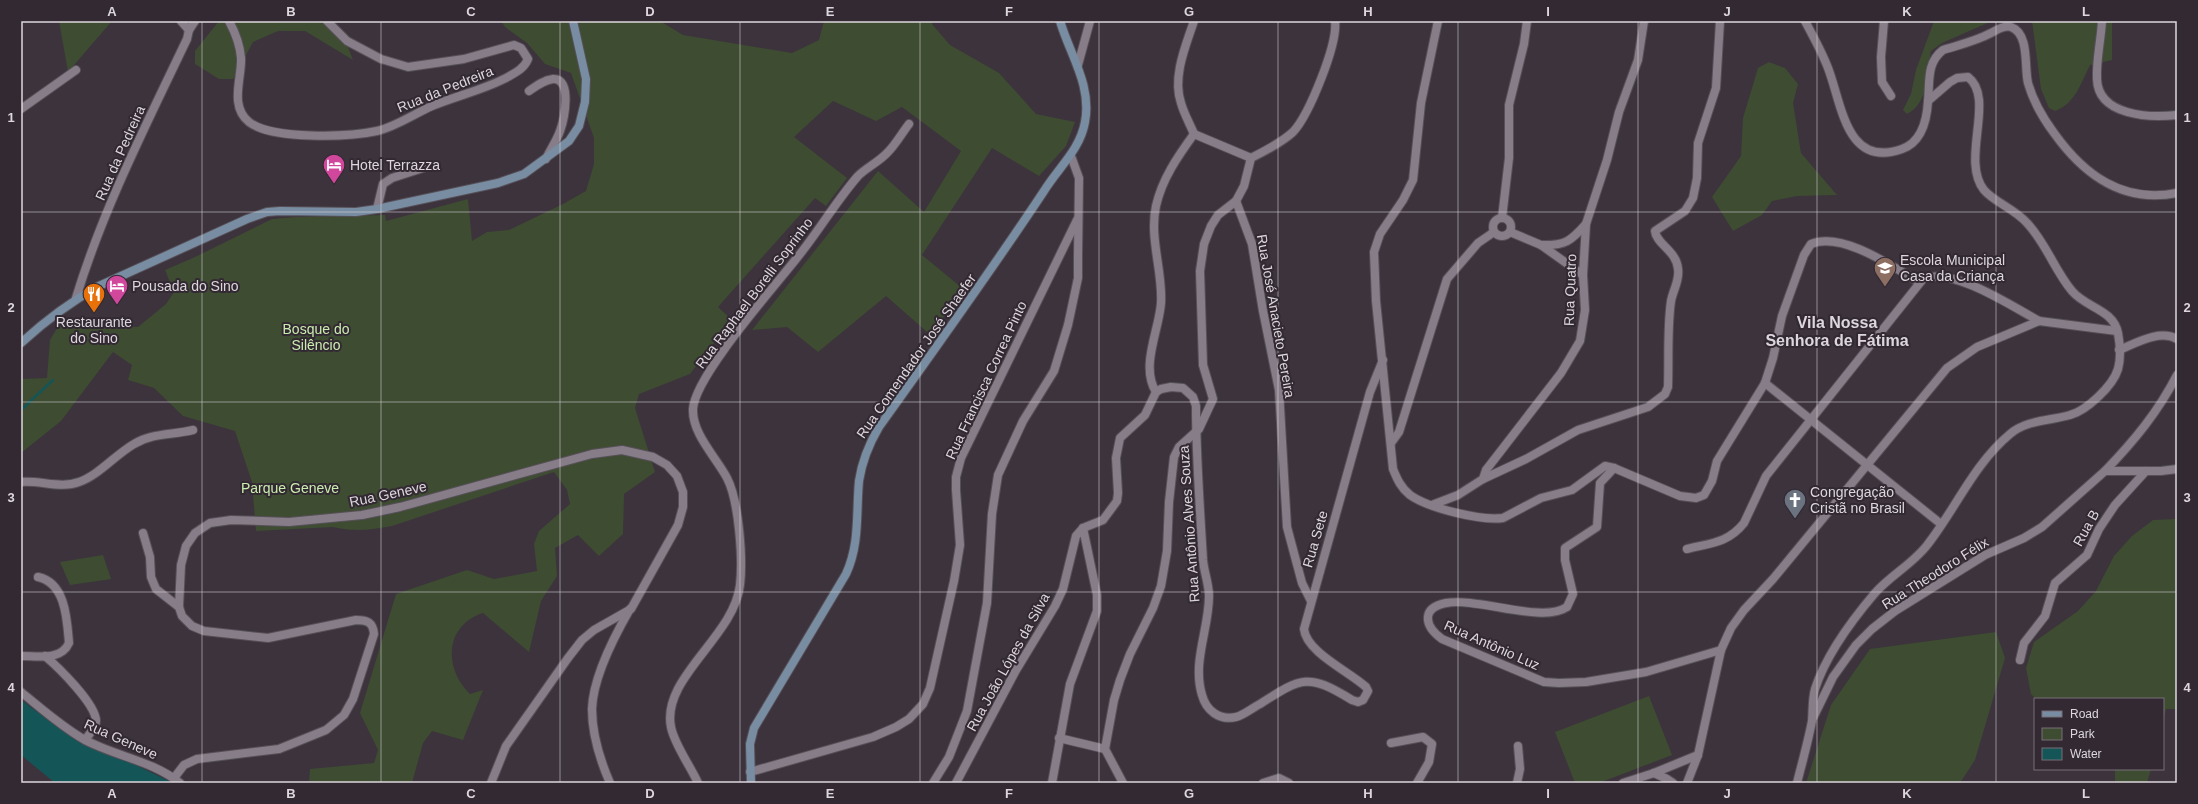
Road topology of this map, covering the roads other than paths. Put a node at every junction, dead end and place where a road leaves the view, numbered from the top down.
1 (181, 21) edge
2 (195, 21) edge
3 (229, 21) edge
4 (327, 21) edge
5 (573, 21) edge
6 (1060, 21) edge
7 (1090, 21) edge
8 (1096, 21) edge
9 (1194, 21) edge
10 (1335, 21) edge
11 (1438, 21) edge
12 (1527, 21) edge
13 (1644, 21) edge
14 (1720, 21) edge
15 (1805, 21) edge
16 (1884, 21) edge
17 (2102, 21) edge
18 (189, 30) junction
19 (1088, 31) junction
20 (1078, 65) junction
21 (76, 70) dead end
22 (529, 91) dead end
23 (1891, 96) dead end
24 (1928, 101) junction
25 (21, 109) edge
26 (2177, 115) edge
27 (909, 124) dead end
28 (1194, 134) junction
29 (1071, 156) junction
30 (1251, 158) junction
31 (544, 161) junction
32 (426, 166) dead end
33 (2177, 193) edge
34 (1236, 201) junction
35 (377, 209) junction
36 (1502, 218) junction
37 (1077, 220) junction
38 (1586, 224) junction
39 (1494, 232) junction
40 (1510, 232) junction
41 (1541, 245) junction
42 (1583, 275) junction
43 (1919, 282) junction
44 (76, 298) junction
45 (2039, 322) junction
46 (2117, 331) junction
47 (2177, 339) edge
48 (21, 343) edge
49 (2119, 350) junction
50 (1382, 360) junction
51 (2177, 375) edge
52 (1765, 383) junction
53 (1156, 392) junction
54 (1809, 420) junction
55 (193, 430) dead end
56 (1196, 433) junction
57 (1391, 443) junction
58 (1868, 465) junction
59 (1614, 468) junction
60 (2177, 469) edge
61 (2105, 471) junction
62 (2146, 471) junction
63 (1483, 479) junction
64 (21, 482) edge
65 (1432, 505) junction
66 (1941, 524) junction
67 (1083, 528) junction
68 (143, 533) dead end
69 (1687, 549) dead end
70 (38, 577) dead end
71 (1311, 601) junction
72 (179, 607) junction
73 (631, 609) junction
74 (1721, 650) junction
75 (21, 656) edge
76 (45, 656) junction
77 (2020, 660) dead end
78 (21, 692) edge
79 (1363, 700) joint
80 (1812, 720) junction
81 (1059, 738) junction
82 (85, 740) junction
83 (1391, 743) dead end
84 (1518, 746) dead end
85 (1105, 749) junction
86 (1698, 755) junction
87 (750, 772) junction
88 (1654, 774) junction
89 (177, 781) edge
90 (1633, 782) edge
91 (492, 783) edge
92 (610, 783) edge
93 (698, 783) edge
94 (751, 783) edge
95 (933, 783) edge
96 (956, 783) edge
97 (1052, 783) edge
98 (1123, 783) edge
99 (1263, 783) edge
100 (1289, 783) edge
101 (1418, 783) edge
102 (1517, 783) edge
103 (1623, 783) edge
104 (1673, 783) edge
105 (1687, 783) edge
106 (1797, 783) edge

1 - 18 street
2 - 18 street, Rua da Pedreira
3 - 4 street, Rua da Pedreira
5 - 31 street
6 - 20 street, Rua Comendador José Shaefer
7 - 19 street
8 - 19 street
9 - 28 street
10 - 30 street
11 - 50 street
12 - 36 street
13 - 38 street, Rua Quatro
14 - 63 street
15 - 24 street
16 - 23 street
17 - 26 street
18 - 44 street, Rua da Pedreira
19 - 20 street
20 - 29 street, Rua Comendador José Shaefer
21 - 25 street
22 - 31 street
24 - 33 street
24 - 46 street
27 - 93 street, Rua Raphael Borelli Soprinho
28 - 30 street
28 - 53 street
29 - 37 street
29 - 87 street, Rua Comendador José Shaefer
30 - 34 street
31 - 35 street
32 - 35 street
34 - 56 street
34 - 71 street, Rua José Anacieto Pereira
35 - 44 street
36 - 39 street
36 - 40 street
37 - 87 street, Rua Francisca Correa Pinto
37 - 95 street
38 - 41 street
38 - 42 street, Rua Quatro
39 - 40 street
39 - 57 street
40 - 41 street
41 - 42 street
42 - 63 street, Rua Quatro
43 - 45 street
43 - 52 street
43 - 54 street
44 - 48 street
45 - 46 street
45 - 58 street
46 - 49 street
47 - 49 street
49 - 66 street
50 - 57 street
50 - 71 street, Rua Sete
51 - 61 street, Rua Theodoro Félix
52 - 54 street
52 - 59 street
53 - 56 street, Rua Antônio Alves Souza
53 - 67 street
54 - 58 street
54 - 69 street
55 - 64 street
56 - 79 street, Rua Antônio Alves Souza
56 - 85 street
57 - 65 street
58 - 66 street
58 - 74 street
59 - 65 street
59 - 74 street, Rua Antônio Luz
60 - 62 street
61 - 62 street
61 - 80 street, Rua Theodoro Félix
62 - 77 street, Rua B
63 - 65 street, Rua Quatro
66 - 80 street
67 - 81 street
67 - 96 street, Rua João Lópes da Silva
68 - 72 street
70 - 76 street
71 - 79 street, Rua Sete
72 - 73 street, Rua Geneve
72 - 89 street, Rua Geneve
73 - 91 street, Rua Geneve
73 - 92 street
74 - 86 street
75 - 76 street
76 - 82 street
78 - 82 street, Rua Geneve
80 - 106 street
81 - 85 street
81 - 97 street
82 - 89 street, Rua Geneve
83 - 101 street
84 - 102 street
85 - 98 street
86 - 88 street
86 - 105 street
87 - 94 street, Rua Comendador José Shaefer
88 - 90 street
88 - 104 street
90 - 103 street
99 - 100 street

